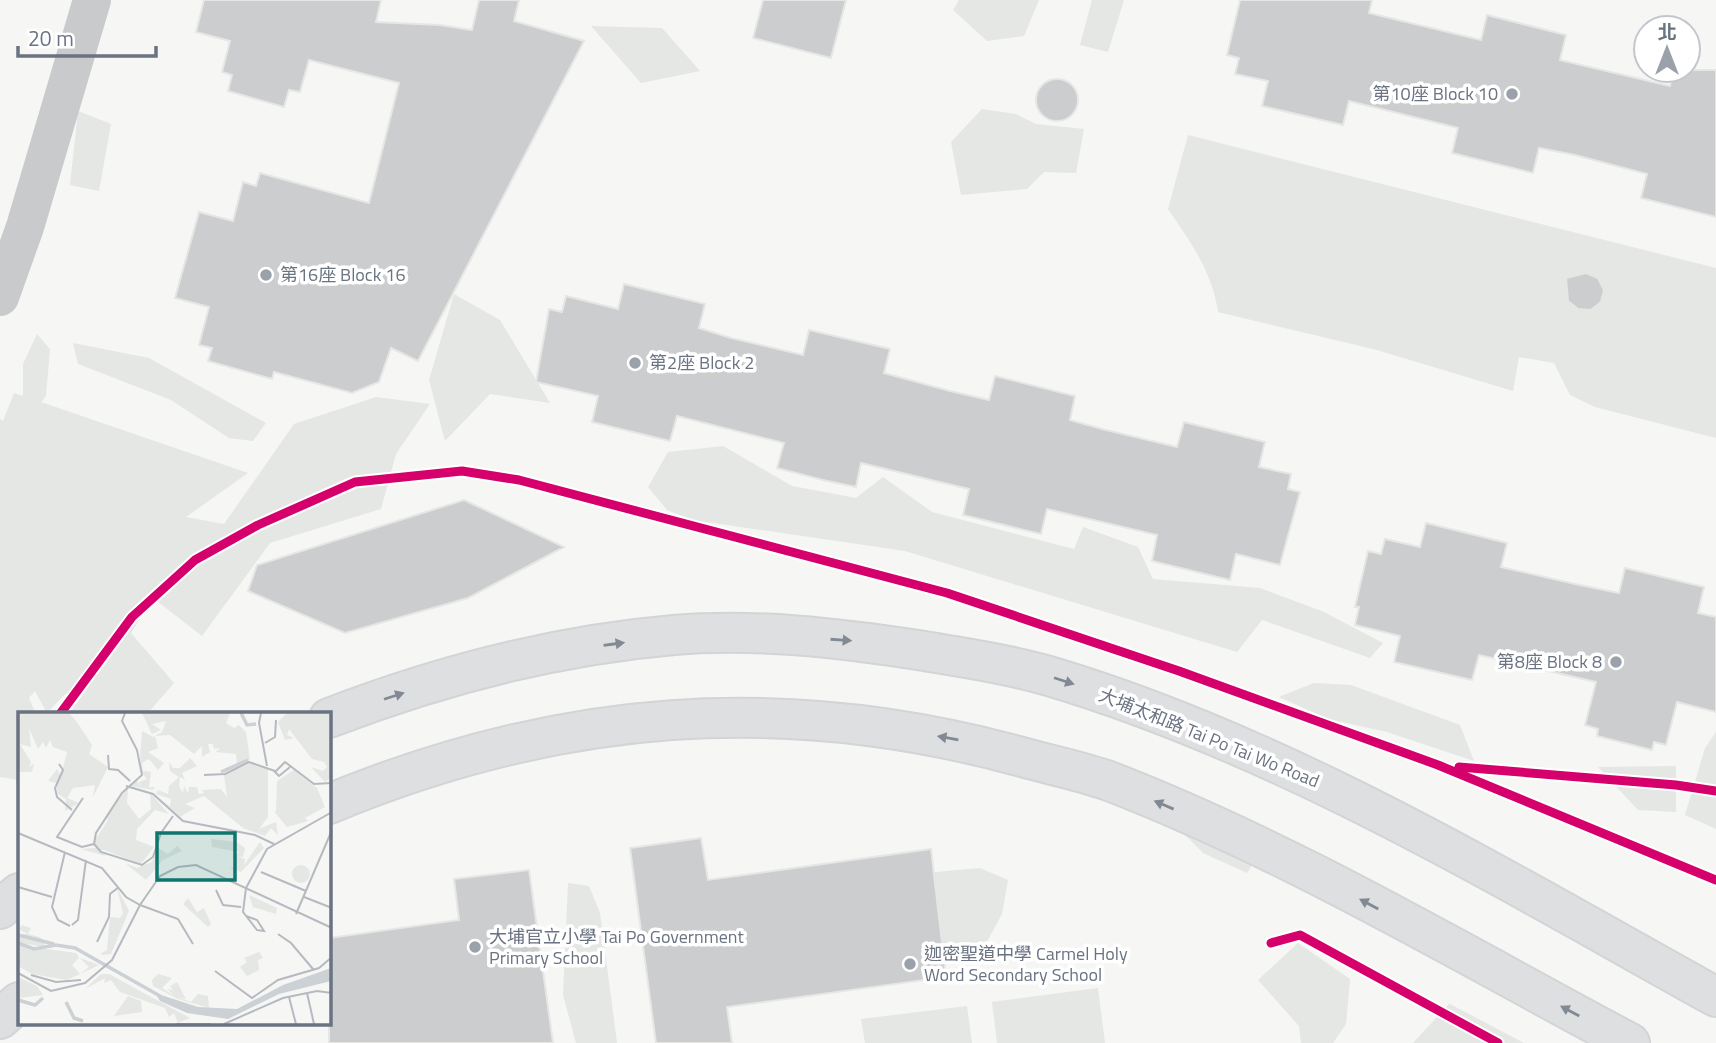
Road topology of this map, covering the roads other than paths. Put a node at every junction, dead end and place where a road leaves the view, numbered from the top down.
1 (92, 0) edge
2 (0, 297) edge
3 (331, 717) edge
4 (331, 803) edge
5 (18, 894) edge
6 (0, 909) edge
7 (1716, 997) edge
8 (18, 1003) edge
9 (0, 1019) edge
10 (1630, 1043) edge

1 - 2 street
3 -> 7 main road, 大埔太和路 Tai Po Tai Wo Road
10 -> 4 main road
5 - 6 main road
8 - 9 main road

